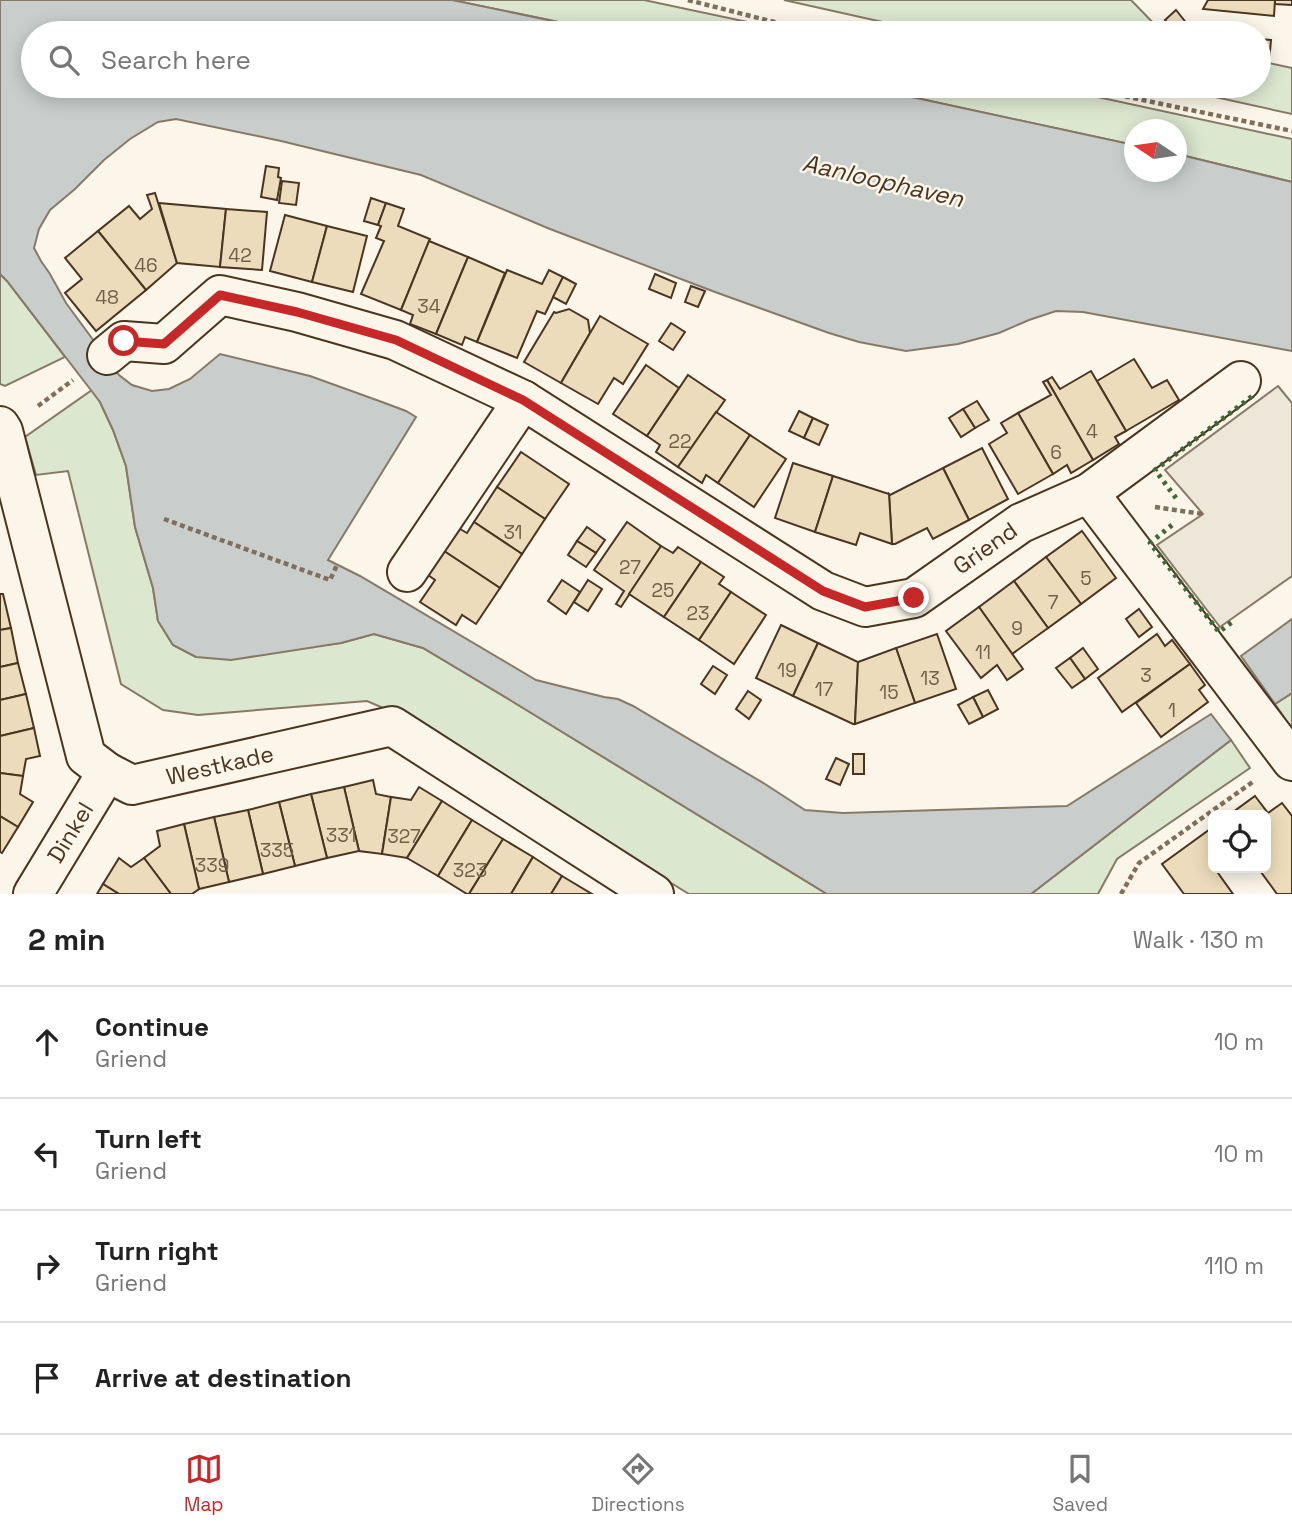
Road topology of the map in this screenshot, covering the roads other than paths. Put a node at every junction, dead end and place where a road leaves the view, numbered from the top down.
1 (107, 355) dead end
2 (1241, 381) dead end
3 (523, 400) junction
4 (0, 426) edge
5 (1089, 493) junction
6 (407, 572) dead end
7 (1290, 758) edge
8 (107, 772) junction
9 (634, 889) edge
10 (33, 894) edge

1 - 3 street, Griend
2 - 5 street, Griend
3 - 5 street, Griend
3 - 6 street
4 - 8 street, Westkade
5 - 7 street
8 - 9 street, Westkade
8 - 10 street, Dinkel

